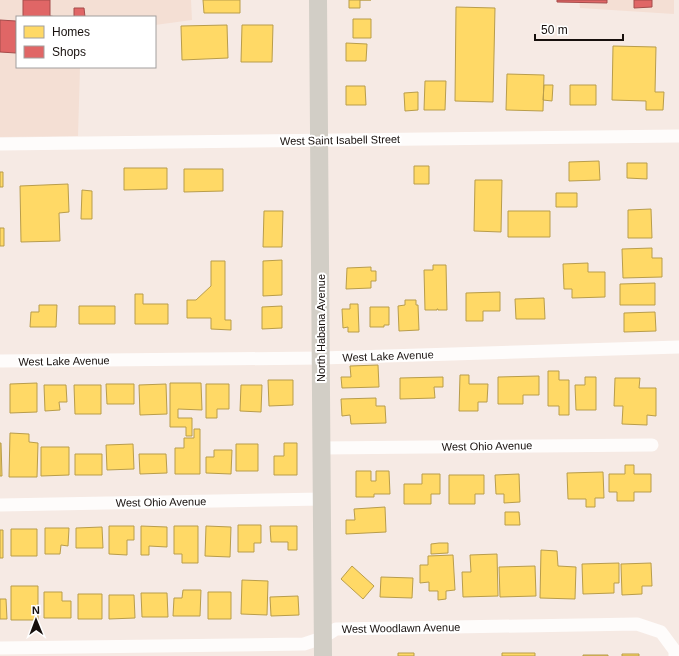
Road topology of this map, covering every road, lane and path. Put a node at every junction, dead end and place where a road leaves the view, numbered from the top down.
1 (318, 0) edge
2 (679, 136) edge
3 (320, 140) junction
4 (0, 144) edge
5 (679, 347) edge
6 (321, 358) junction
7 (0, 361) edge
8 (652, 445) dead end
9 (321, 448) junction
10 (322, 499) junction
11 (0, 505) edge
12 (322, 647) edge
13 (0, 648) edge
14 (675, 656) edge

1 - 3 street, North Habana Avenue
2 - 3 street, West Saint Isabell Street
3 - 4 street, West Saint Isabell Street
3 - 6 street, North Habana Avenue
5 - 6 street, West Lake Avenue
6 - 7 street, West Lake Avenue
6 - 9 street, North Habana Avenue
8 - 9 street, West Ohio Avenue
9 - 10 street, North Habana Avenue
10 - 11 street, West Ohio Avenue
10 - 12 street, North Habana Avenue
12 - 13 street, West Woodlawn Avenue
12 - 14 street, West Woodlawn Avenue

